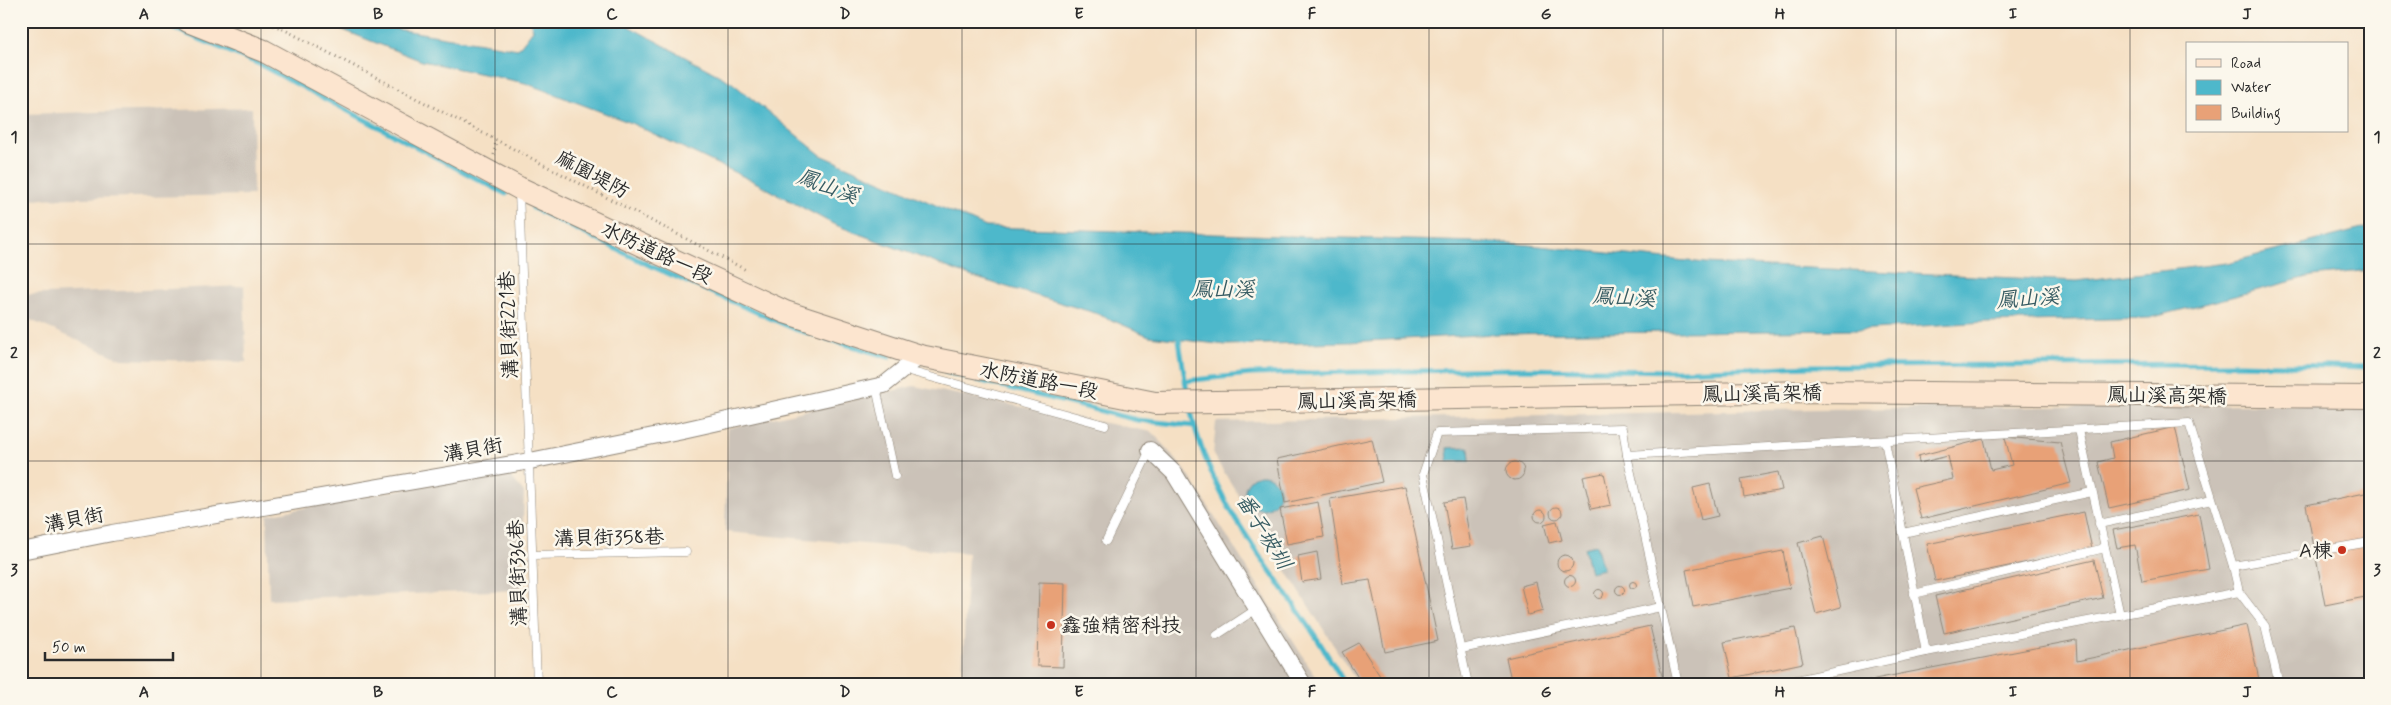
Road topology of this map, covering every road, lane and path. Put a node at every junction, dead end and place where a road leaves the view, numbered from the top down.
1 (188, 21) edge
2 (264, 21) edge
3 (519, 188) junction
4 (756, 276) dead end
5 (912, 362) junction
6 (876, 387) junction
7 (2370, 397) edge
8 (1155, 403) joint
9 (1105, 425) dead end
10 (2078, 430) junction
11 (1885, 441) junction
12 (1150, 450) joint
13 (1627, 455) junction
14 (530, 461) junction
15 (895, 476) dead end
16 (2092, 492) junction
17 (2212, 500) junction
18 (2099, 524) junction
19 (1903, 533) junction
20 (1106, 541) dead end
21 (2370, 542) edge
22 (2105, 548) junction
23 (21, 552) edge
24 (686, 552) dead end
25 (533, 555) junction
26 (2233, 566) junction
27 (2240, 592) junction
28 (1914, 594) junction
29 (1661, 607) junction
30 (1258, 608) junction
31 (2120, 615) junction
32 (1217, 635) dead end
33 (1462, 649) junction
34 (1926, 652) junction
35 (537, 684) edge
36 (1303, 684) edge
37 (1468, 684) edge
38 (1678, 684) edge
39 (1778, 684) edge
40 (2279, 684) edge

1 - 3 street, 水防道路一段
2 - 4 path, 麻園堤防
3 - 5 street, 水防道路一段
3 - 14 lane, 溝貝街221巷
5 - 6 street, 溝貝街
5 - 8 street, 水防道路一段
5 - 9 lane
6 - 14 street, 溝貝街
6 - 15 lane
7 - 8 street, 鳳山溪高架橋
10 - 11 lane
10 - 16 lane
10 - 17 lane
11 - 13 lane
11 - 19 lane
12 - 20 lane
12 - 30 street
13 - 29 lane
13 - 33 lane
14 - 23 street, 溝貝街
14 - 25 lane, 溝貝街336巷
16 - 18 lane
16 - 19 lane
17 - 18 lane
17 - 26 lane
18 - 22 lane
19 - 28 lane
21 - 26 lane
22 - 28 lane
22 - 31 lane
24 - 25 lane, 溝貝街358巷
25 - 35 lane, 溝貝街336巷
26 - 27 lane
27 - 31 lane
27 - 40 lane
28 - 34 lane
29 - 33 lane
29 - 38 lane
30 - 32 lane
30 - 36 street
31 - 34 lane
33 - 37 lane
34 - 39 lane

